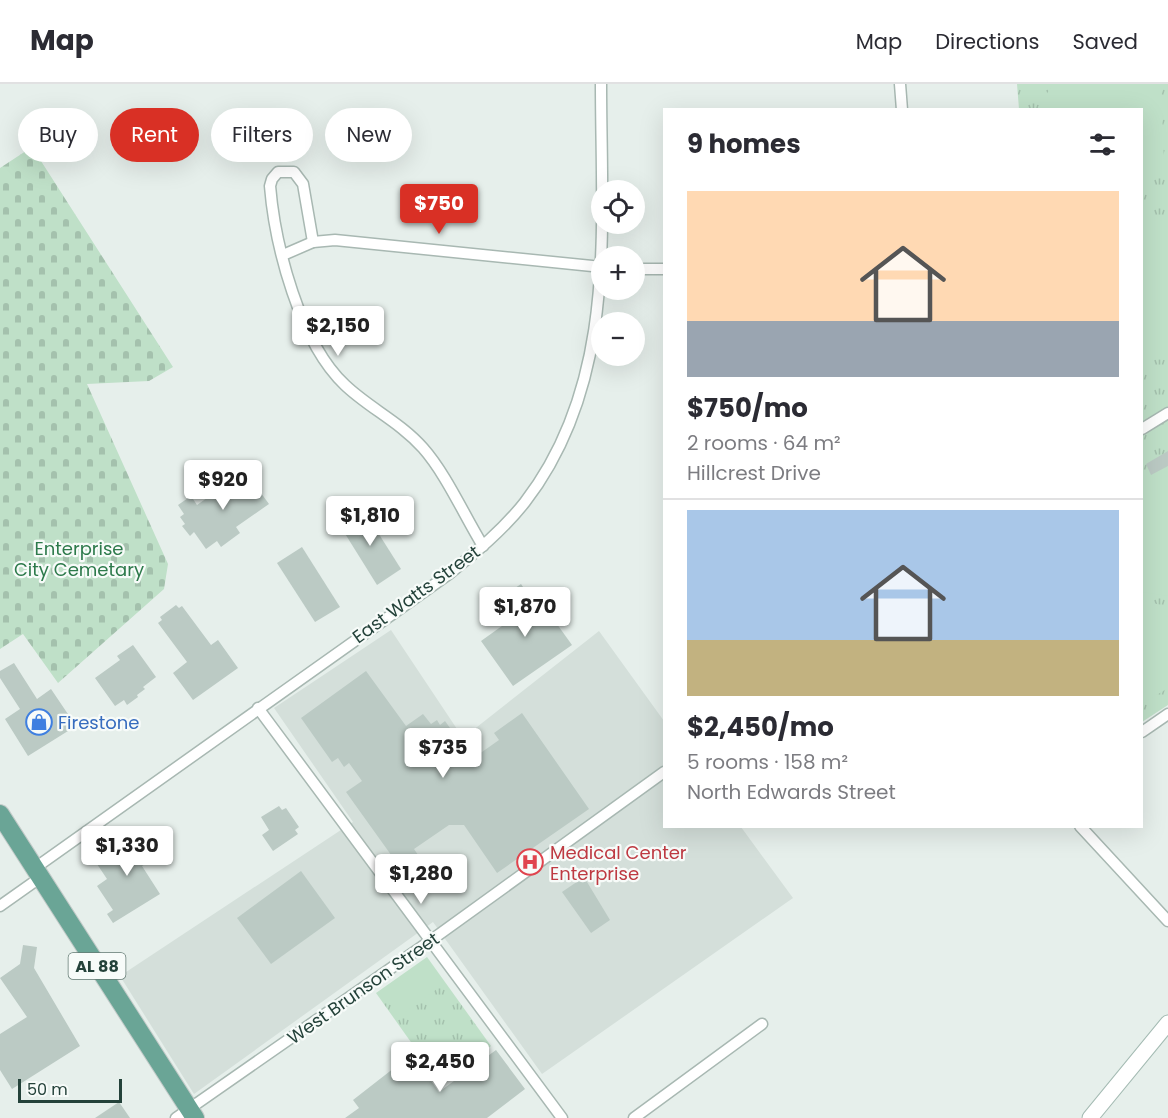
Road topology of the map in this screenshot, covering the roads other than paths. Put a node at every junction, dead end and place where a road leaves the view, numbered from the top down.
1 (601, 84) edge
2 (900, 84) edge
3 (902, 108) edge
4 (313, 242) junction
5 (601, 246) edge
6 (283, 255) junction
7 (591, 266) edge
8 (663, 268) edge
9 (645, 269) edge
10 (599, 300) edge
11 (1168, 412) edge
12 (1143, 428) edge
13 (483, 546) junction
14 (258, 708) junction
15 (1168, 714) edge
16 (1143, 731) edge
17 (663, 773) edge
18 (0, 814) edge
19 (1082, 828) edge
20 (38, 873) junction
21 (0, 906) edge
22 (1168, 921) edge
23 (430, 941) junction
24 (1168, 1023) edge
25 (762, 1024) dead end
26 (1163, 1035) edge
27 (186, 1115) edge
28 (562, 1118) edge
29 (634, 1118) edge
30 (1090, 1118) edge

1 - 5 street, East Watts Street
2 - 3 street
4 - 6 street
4 - 6 street
4 - 7 street
6 - 13 street
8 - 9 street
10 - 13 street, East Watts Street
11 - 12 street
13 - 14 street, East Watts Street
14 - 20 street, East Watts Street
14 - 23 street
15 - 16 street
17 - 23 street, West Brunson Street
18 - 20 main road, AL 88
19 - 22 street
20 - 21 street, East Watts Street
20 - 27 main road, AL 88
23 - 27 street, West Brunson Street
23 - 28 street
24 - 26 main road
25 - 29 street
26 - 30 main road

